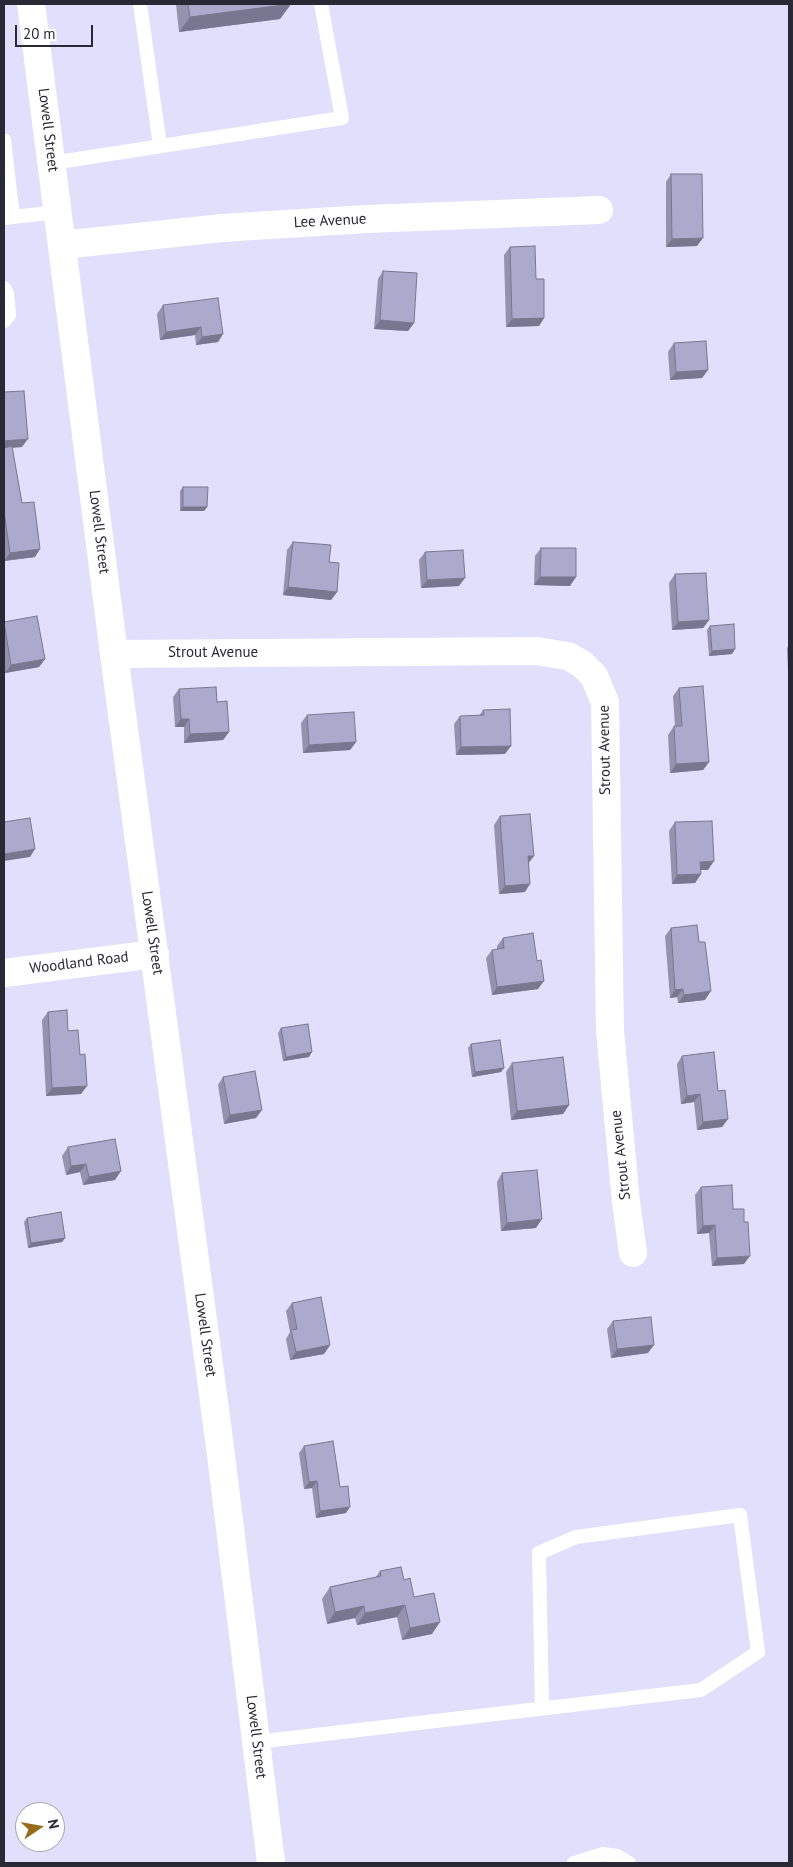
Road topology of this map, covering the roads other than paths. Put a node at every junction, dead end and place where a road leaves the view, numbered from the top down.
1 (31, 4) edge
2 (140, 4) edge
3 (321, 4) edge
4 (4, 140) edge
5 (160, 146) junction
6 (52, 163) junction
7 (599, 210) dead end
8 (58, 212) junction
9 (8, 218) edge
10 (62, 245) junction
11 (4, 288) edge
12 (4, 321) edge
13 (114, 654) junction
14 (155, 954) junction
15 (4, 973) edge
16 (633, 1253) dead end
17 (542, 1708) junction
18 (256, 1742) junction
19 (271, 1863) edge
20 (574, 1863) edge
21 (629, 1863) edge

1 - 6 main road, Lowell Street
2 - 5 lane
3 - 5 lane
4 - 9 lane
5 - 6 lane
6 - 8 main road, Lowell Street
7 - 10 main road, Lee Avenue
8 - 9 lane
8 - 10 main road, Lowell Street
10 - 13 main road, Lowell Street
11 - 12 lane
13 - 14 main road, Lowell Street
13 - 16 main road, Strout Avenue
14 - 15 main road, Woodland Road
14 - 18 main road, Lowell Street
17 - 17 lane
17 - 18 lane
18 - 19 main road, Lowell Street
20 - 21 lane

